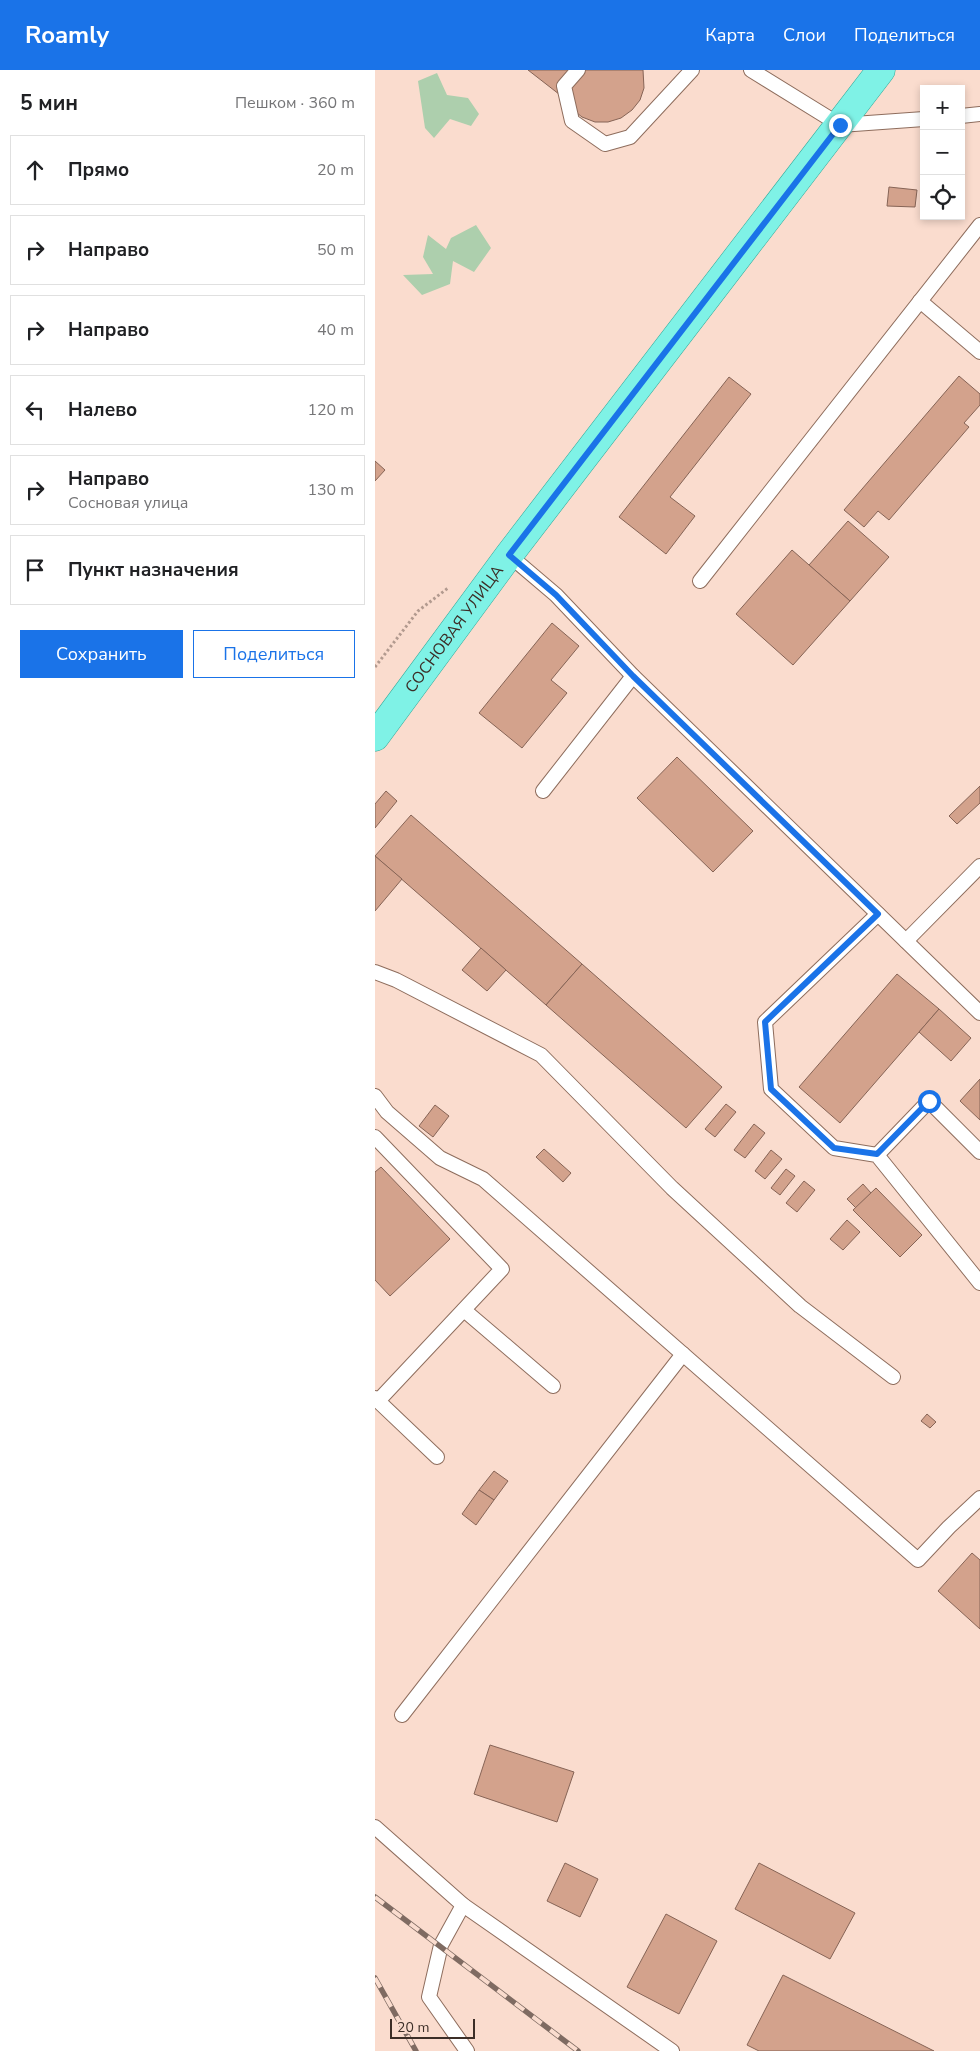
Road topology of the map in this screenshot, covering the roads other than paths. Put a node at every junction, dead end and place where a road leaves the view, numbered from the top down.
1 (578, 70) edge
2 (692, 70) edge
3 (751, 70) edge
4 (881, 70) edge
5 (980, 114) edge
6 (965, 116) edge
7 (920, 119) edge
8 (840, 125) junction
9 (980, 225) edge
10 (920, 301) junction
11 (980, 352) edge
12 (509, 555) junction
13 (700, 581) dead end
14 (633, 676) junction
15 (375, 737) edge
16 (543, 791) dead end
17 (980, 866) edge
18 (878, 914) junction
19 (906, 941) junction
20 (375, 972) edge
21 (980, 1013) edge
22 (375, 1096) edge
23 (375, 1137) edge
24 (980, 1152) edge
25 (877, 1154) junction
26 (980, 1283) edge
27 (464, 1310) junction
28 (683, 1354) junction
29 (893, 1376) dead end
30 (553, 1386) dead end
31 (377, 1400) edge
32 (437, 1457) dead end
33 (980, 1498) edge
34 (402, 1715) dead end
35 (375, 1827) edge
36 (463, 1905) junction
37 (467, 2051) edge
38 (672, 2051) edge

1 - 2 lane
3 - 8 lane
4 - 8 main road, СОСНОВАЯ УЛИЦА
5 - 6 lane
7 - 8 lane
8 - 12 main road, СОСНОВАЯ УЛИЦА
9 - 10 lane
10 - 11 lane
10 - 13 lane
12 - 14 lane
12 - 15 main road, СОСНОВАЯ УЛИЦА
14 - 16 lane
14 - 18 lane
17 - 19 lane
18 - 19 lane
18 - 25 lane
19 - 21 lane
20 - 29 lane
22 - 28 lane
23 - 27 lane
24 - 25 lane
25 - 26 lane
27 - 30 lane
27 - 31 lane
28 - 33 lane
28 - 34 lane
31 - 32 lane
35 - 36 lane
36 - 37 lane
36 - 38 lane

